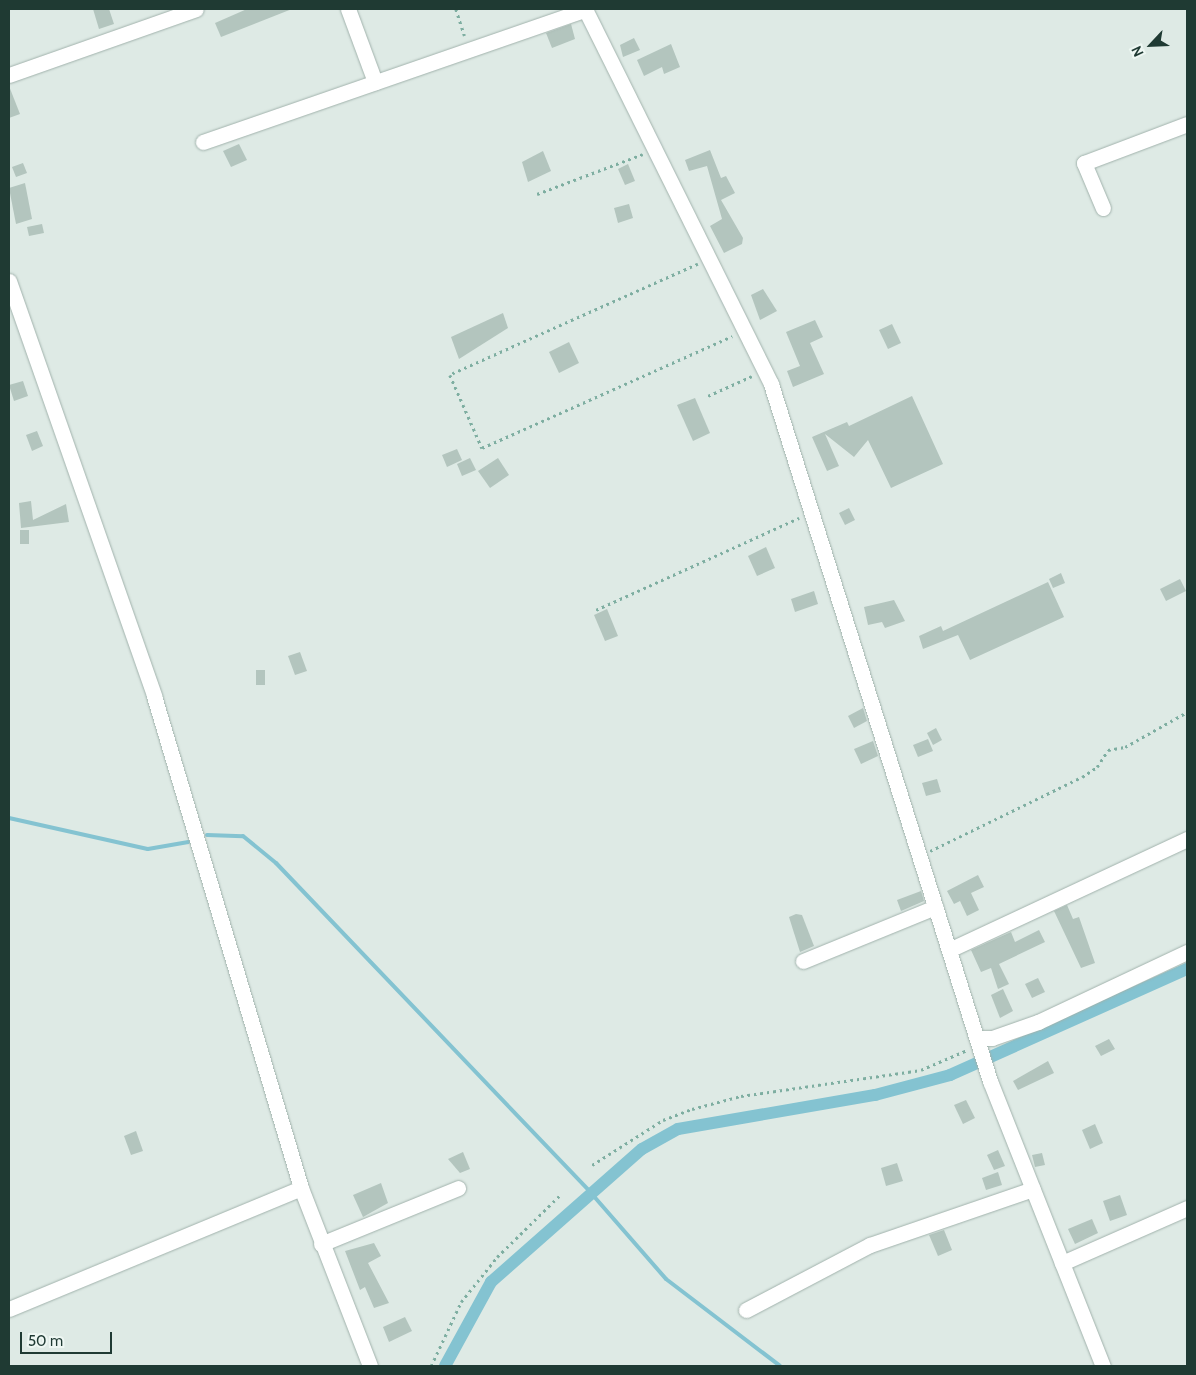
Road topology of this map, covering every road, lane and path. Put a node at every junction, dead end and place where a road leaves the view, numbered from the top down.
1 (196, 9) edge
2 (348, 9) edge
3 (456, 9) edge
4 (586, 9) edge
5 (470, 50) junction
6 (9, 75) edge
7 (375, 82) junction
8 (1187, 124) edge
9 (203, 142) dead end
10 (654, 150) junction
11 (537, 194) dead end
12 (1103, 208) dead end
13 (708, 260) junction
14 (9, 281) edge
15 (744, 331) junction
16 (764, 370) junction
17 (708, 396) dead end
18 (812, 512) junction
19 (596, 610) dead end
20 (1187, 712) edge
21 (1187, 839) edge
22 (920, 856) junction
23 (936, 907) junction
24 (949, 950) junction
25 (1187, 952) edge
26 (803, 961) dead end
27 (978, 1041) junction
28 (592, 1165) dead end
29 (301, 1188) junction
30 (458, 1188) dead end
31 (1033, 1189) junction
32 (560, 1195) dead end
33 (1187, 1208) edge
34 (321, 1244) junction
35 (1062, 1263) junction
36 (9, 1309) edge
37 (746, 1310) dead end
38 (370, 1366) edge
39 (431, 1366) edge
40 (1103, 1366) edge

1 - 6 street
2 - 7 street
3 - 5 path
4 - 5 street
4 - 10 street
5 - 7 street
7 - 9 street
8 - 12 street
10 - 11 path
10 - 13 street
13 - 15 street
13 - 15 path
14 - 29 street
15 - 16 street
16 - 17 path
16 - 18 street
18 - 19 path
18 - 22 street
20 - 22 path
21 - 24 street
22 - 23 street
23 - 24 street
23 - 26 street
24 - 27 street
25 - 27 street
27 - 28 path
27 - 31 street
29 - 34 street
29 - 36 street
30 - 34 street
31 - 35 street
31 - 37 street
32 - 39 path
33 - 35 street
34 - 38 street
35 - 40 street

